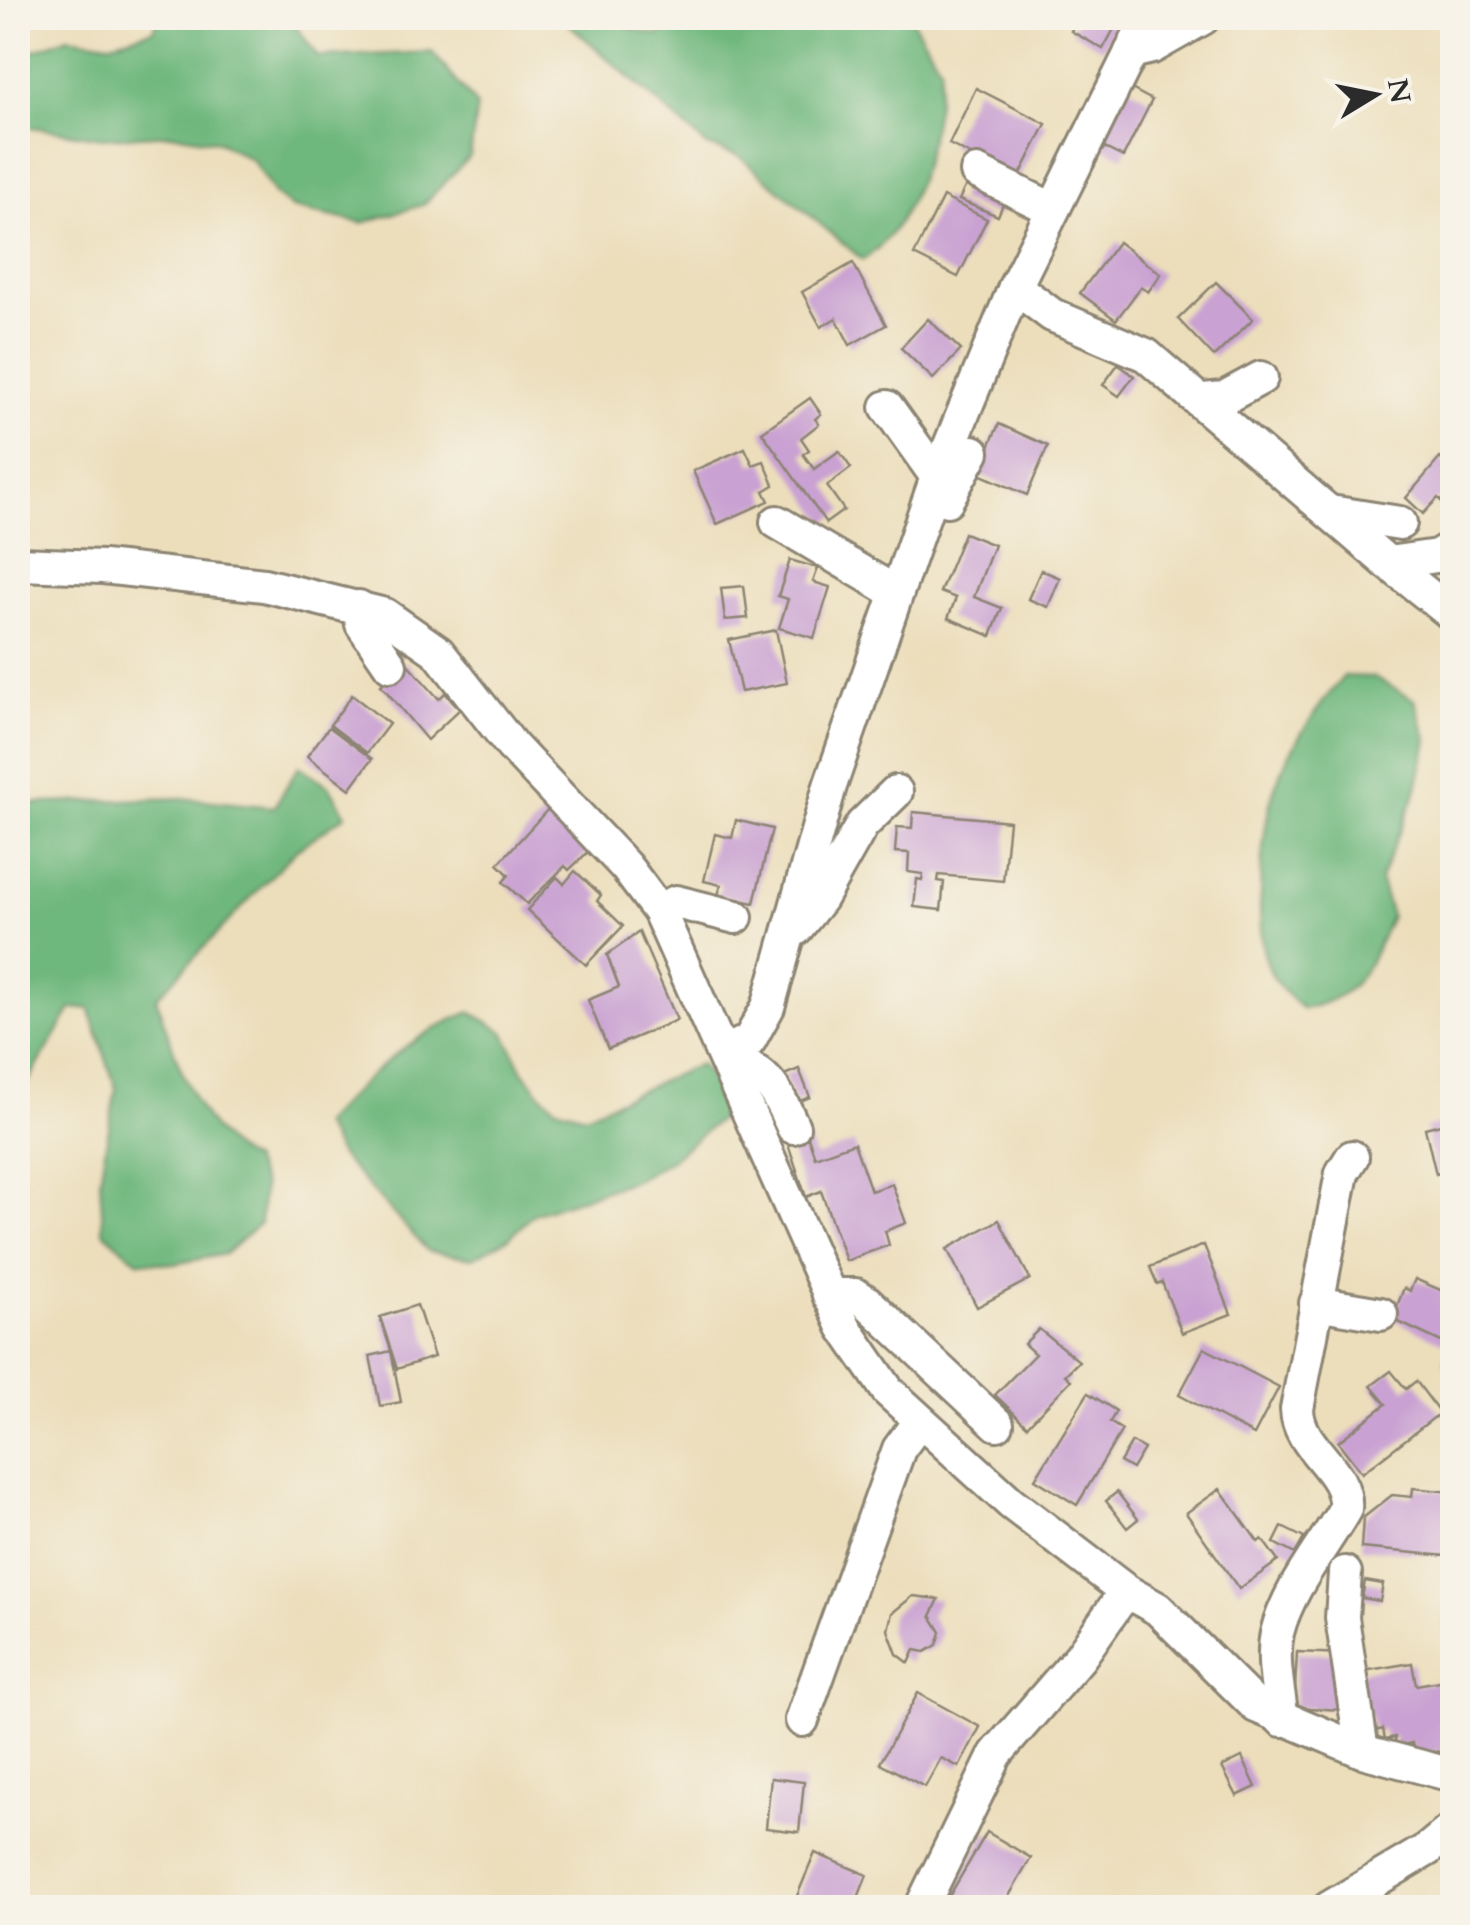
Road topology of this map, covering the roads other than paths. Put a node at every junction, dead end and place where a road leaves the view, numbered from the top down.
1 (1148, 18) edge
2 (1204, 18) edge
3 (1131, 52) junction
4 (977, 172) dead end
5 (1052, 209) junction
6 (1016, 288) junction
7 (1261, 378) dead end
8 (1203, 400) junction
9 (887, 407) dead end
10 (973, 452) dead end
11 (938, 477) junction
12 (925, 511) junction
13 (1330, 512) junction
14 (778, 522) dead end
15 (1400, 524) dead end
16 (1452, 548) edge
17 (18, 564) edge
18 (1388, 564) junction
19 (896, 592) junction
20 (359, 607) junction
21 (1452, 614) edge
22 (390, 664) dead end
23 (896, 792) dead end
24 (658, 910) junction
25 (736, 916) dead end
26 (788, 934) junction
27 (726, 1057) junction
28 (793, 1127) dead end
29 (1352, 1156) dead end
30 (829, 1295) junction
31 (1316, 1303) junction
32 (1381, 1314) dead end
33 (918, 1423) junction
34 (997, 1424) dead end
35 (1345, 1573) dead end
36 (1126, 1591) junction
37 (802, 1720) dead end
38 (1282, 1720) junction
39 (1362, 1751) junction
40 (1452, 1775) edge
41 (1452, 1829) edge
42 (921, 1908) edge
43 (1329, 1908) edge

1 - 3 street
2 - 3 street
3 - 5 street
4 - 5 street
5 - 6 street
6 - 8 street
6 - 11 street
7 - 8 street
8 - 13 street
9 - 11 street
10 - 12 street
11 - 12 street
12 - 19 street
13 - 15 street
13 - 18 street
14 - 19 street
16 - 18 street
17 - 20 street
18 - 21 street
19 - 26 street
20 - 22 street
20 - 24 street
23 - 26 street
24 - 25 street
24 - 27 street
26 - 27 street
27 - 28 street
27 - 30 street
29 - 31 street
30 - 33 street
30 - 34 street
31 - 32 street
31 - 38 street
33 - 36 street
33 - 37 street
35 - 39 street
36 - 38 street
36 - 42 street
38 - 39 street
39 - 40 street
41 - 43 street

